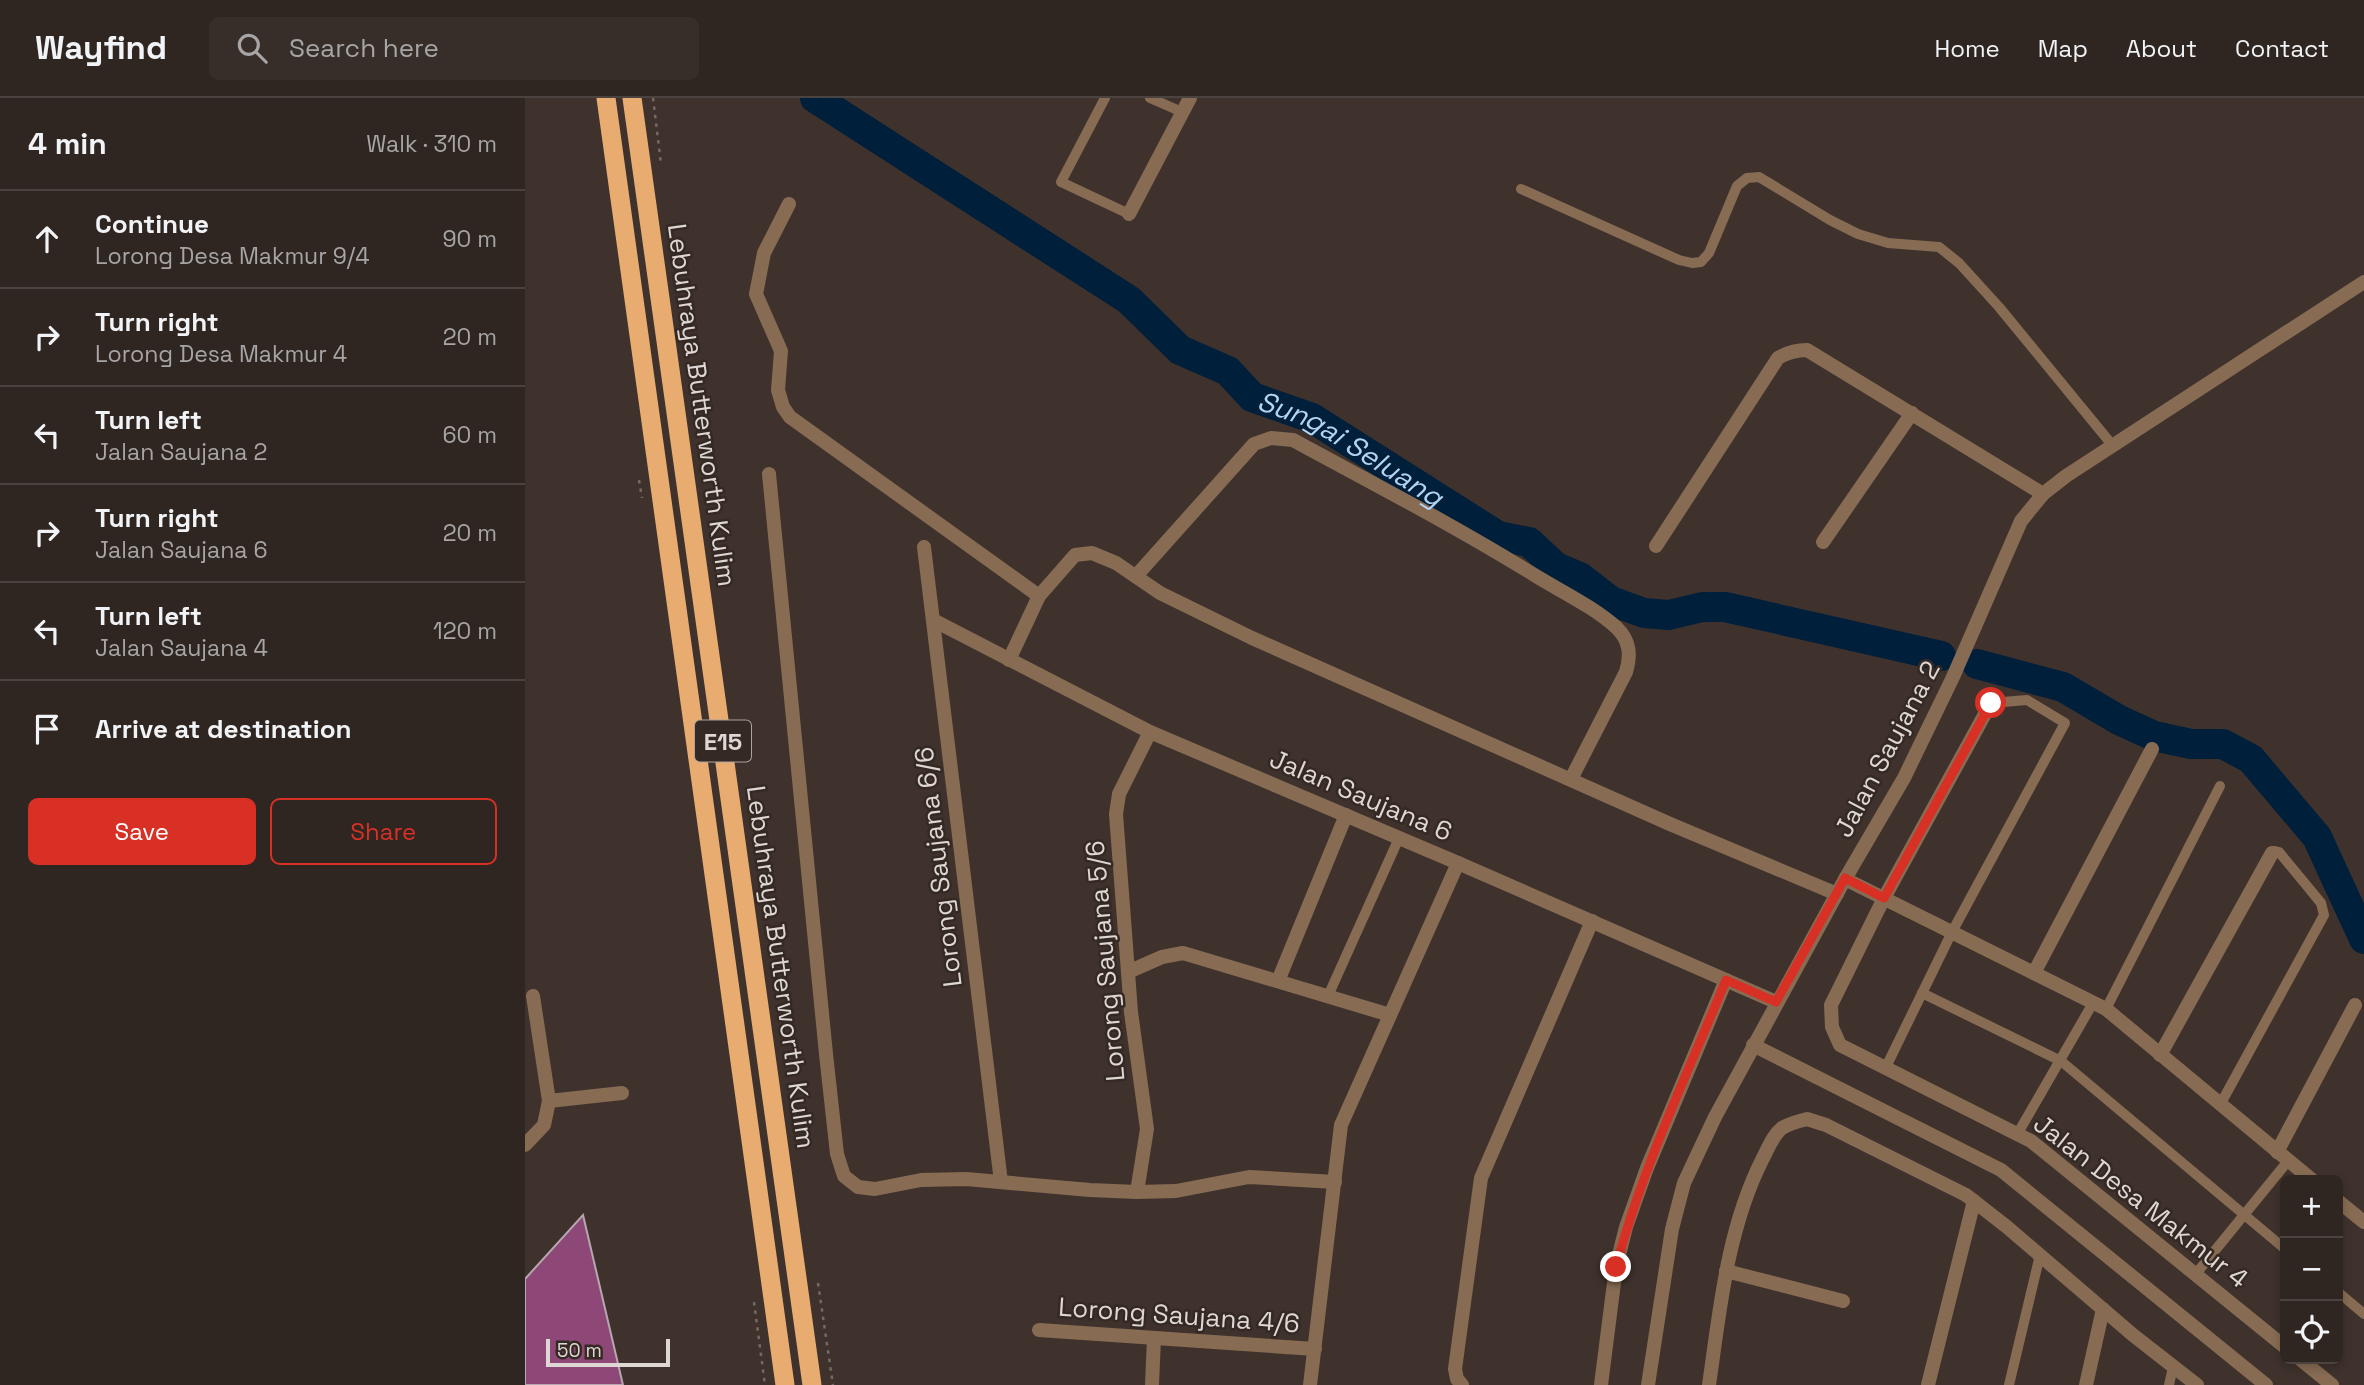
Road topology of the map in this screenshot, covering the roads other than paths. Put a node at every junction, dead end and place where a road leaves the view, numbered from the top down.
1 (606, 98) edge
2 (632, 98) edge
3 (1105, 98) edge
4 (1150, 98) edge
5 (1190, 98) edge
6 (1182, 112) junction
7 (1521, 189) dead end
8 (789, 205) dead end
9 (1129, 214) joint
10 (2364, 282) edge
11 (1912, 413) junction
12 (2113, 446) junction
13 (769, 474) dead end
14 (2043, 494) junction
15 (1823, 542) dead end
16 (1656, 546) dead end
17 (924, 547) dead end
18 (1136, 576) junction
19 (1039, 596) junction
20 (933, 620) junction
21 (1009, 660) junction
22 (1991, 703) joint
23 (1150, 732) junction
24 (2152, 749) dead end
25 (1571, 779) junction
26 (2221, 786) dead end
27 (1346, 815) junction
28 (1399, 838) junction
29 (2272, 853) joint
30 (1458, 863) junction
31 (1845, 878) junction
32 (1836, 894) junction
33 (1884, 898) junction
34 (1592, 921) junction
35 (1952, 932) junction
36 (1128, 972) junction
37 (2034, 973) junction
38 (1726, 980) junction
39 (1278, 981) junction
40 (1922, 993) junction
41 (533, 996) dead end
42 (1328, 996) junction
43 (1776, 1002) junction
44 (2355, 1005) dead end
45 (2099, 1006) junction
46 (1390, 1015) junction
47 (1753, 1045) junction
48 (2160, 1055) junction
49 (2061, 1060) junction
50 (1885, 1069) junction
51 (622, 1093) dead end
52 (549, 1101) junction
53 (2220, 1105) junction
54 (2018, 1133) junction
55 (525, 1145) edge
56 (2282, 1156) junction
57 (2306, 1175) edge
58 (1001, 1182) junction
59 (1335, 1182) junction
60 (1137, 1192) junction
61 (1974, 1201) junction
62 (2343, 1205) edge
63 (2244, 1216) junction
64 (2364, 1222) edge
65 (2280, 1245) edge
66 (2040, 1255) junction
67 (1726, 1271) junction
68 (2195, 1275) junction
69 (2343, 1296) edge
70 (1843, 1301) dead end
71 (2103, 1309) junction
72 (2364, 1314) edge
73 (1039, 1330) dead end
74 (1153, 1338) junction
75 (2280, 1343) edge
76 (1315, 1349) junction
77 (2306, 1364) edge
78 (2173, 1367) junction
79 (2245, 1368) junction
80 (785, 1385) edge
81 (812, 1385) edge
82 (1152, 1385) edge
83 (1310, 1385) edge
84 (1462, 1385) edge
85 (1601, 1385) edge
86 (1648, 1385) edge
87 (1709, 1385) edge
88 (1929, 1385) edge
89 (2009, 1385) edge
90 (2086, 1385) edge
91 (2169, 1385) edge
92 (2197, 1385) edge
93 (2241, 1385) edge
94 (2266, 1385) edge
95 (2332, 1385) edge

1 - 80 highway, Lebuhraya Butterworth Kulim / E15
2 - 81 highway, Lebuhraya Butterworth Kulim / E15
3 - 9 lane
4 - 6 lane
5 - 6 street
6 - 9 street
7 - 12 lane
8 - 19 street
10 - 12 street, Jalan Saujana 2
11 - 14 street
11 - 15 street
11 - 16 street
12 - 14 street, Jalan Saujana 2
13 - 58 street
14 - 31 street, Jalan Saujana 2
17 - 20 street, Lorong Saujana 6/6
18 - 19 street
18 - 25 street
18 - 25 street
19 - 21 street
20 - 21 street, Jalan Saujana 6
20 - 58 street, Lorong Saujana 6/6
21 - 23 street, Jalan Saujana 6
22 - 33 street, Jalan Desa Makmur 4
22 - 35 lane
23 - 27 street, Jalan Saujana 6
23 - 36 street, Lorong Saujana 5/6
24 - 37 street
25 - 32 street
26 - 45 lane
27 - 28 street, Jalan Saujana 6
27 - 39 street
28 - 30 street, Jalan Saujana 6
28 - 42 lane
29 - 48 street
29 - 53 lane
30 - 34 street, Jalan Saujana 6
30 - 46 street
31 - 32 street, Jalan Saujana 2
31 - 33 street
32 - 43 street, Jalan Saujana 2
33 - 35 street
33 - 50 street, Jalan Desa Makmur 4
34 - 38 street, Jalan Saujana 6
34 - 84 street
35 - 37 street
35 - 40 lane
36 - 39 street
36 - 60 street, Lorong Saujana 5/6
37 - 45 street
38 - 43 street, Jalan Saujana 6
38 - 85 street
39 - 42 street
40 - 49 lane
40 - 50 lane
41 - 52 street
42 - 46 street
43 - 47 street, Jalan Saujana 2
44 - 56 street
45 - 48 street
45 - 49 lane
46 - 59 street
47 - 79 street
47 - 86 street, Jalan Saujana 2
48 - 53 street
49 - 54 lane
49 - 63 lane
50 - 54 street, Jalan Desa Makmur 4
51 - 52 street
52 - 55 street
53 - 56 street
54 - 68 street, Jalan Desa Makmur 4
56 - 57 street
56 - 63 lane
58 - 60 street
59 - 60 street
59 - 76 street
61 - 66 street
61 - 67 street
61 - 88 street
62 - 64 street
63 - 65 lane
63 - 68 lane
66 - 71 street
66 - 89 lane
67 - 70 street
67 - 87 street
68 - 75 street, Jalan Desa Makmur 4
69 - 72 lane
71 - 78 street
71 - 90 street
73 - 74 street, Lorong Saujana 4/6
74 - 76 street, Lorong Saujana 4/6
74 - 82 street
76 - 83 street
77 - 95 street
78 - 91 lane
78 - 92 street
79 - 93 street
79 - 94 street

